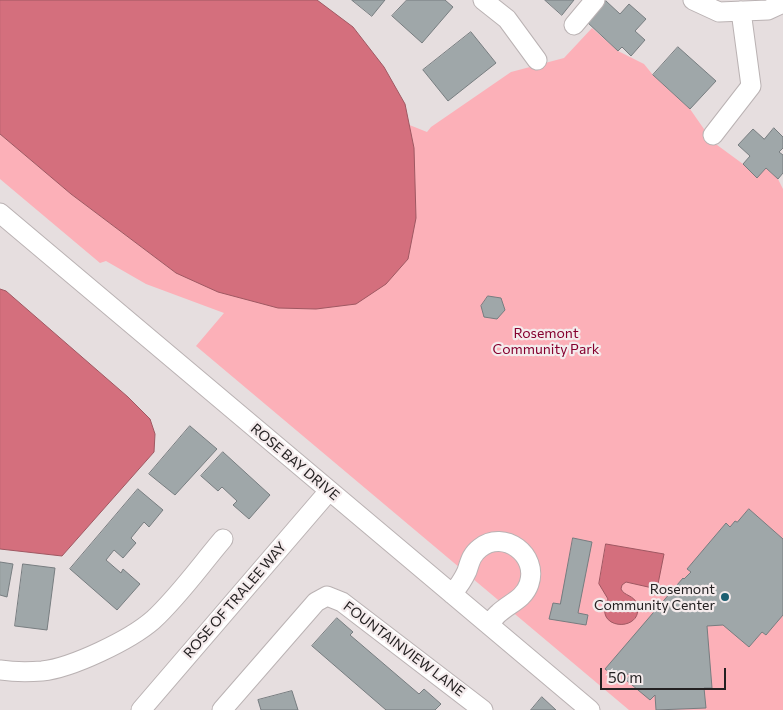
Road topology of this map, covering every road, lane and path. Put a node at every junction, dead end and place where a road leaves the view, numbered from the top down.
1 (483, 0) edge
2 (595, 0) edge
3 (693, 0) edge
4 (783, 4) edge
5 (741, 11) junction
6 (574, 24) dead end
7 (537, 60) dead end
8 (713, 135) dead end
9 (0, 214) edge
10 (329, 491) junction
11 (223, 539) dead end
12 (452, 594) junction
13 (489, 624) junction
14 (0, 670) edge
15 (141, 710) edge
16 (222, 710) edge
17 (483, 710) edge
18 (590, 710) edge

1 - 7 street
2 - 6 street
3 - 5 street
4 - 5 street
5 - 8 street
9 - 10 street, ROSE BAY DRIVE
10 - 12 street, ROSE BAY DRIVE
10 - 15 street, ROSE OF TRALEE WAY
11 - 14 street
12 - 13 street, ROSE BAY DRIVE
12 - 13 street
13 - 18 street, ROSE BAY DRIVE
16 - 17 street, FOUNTAINVIEW LANE

